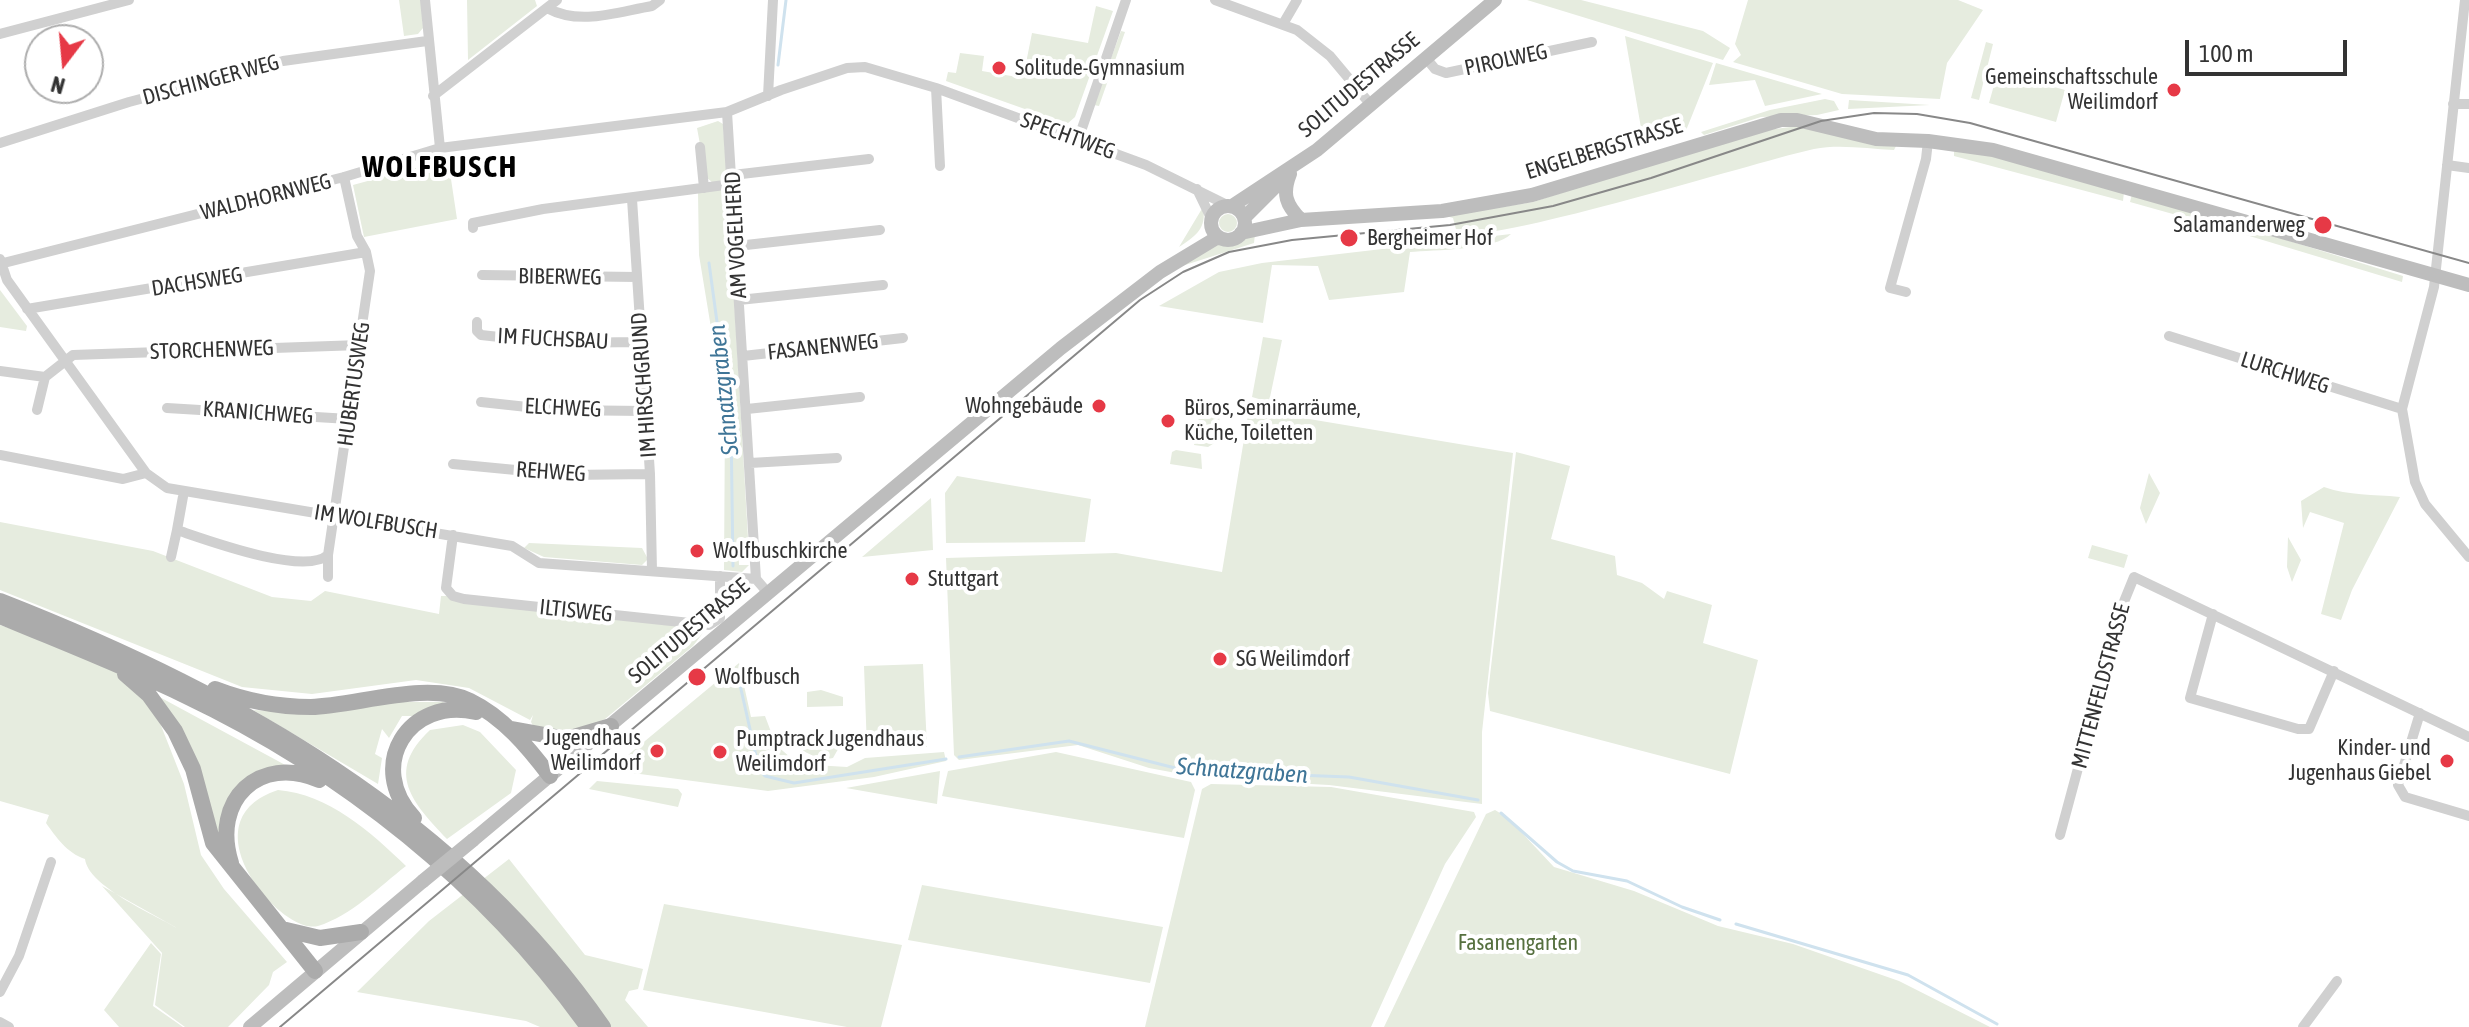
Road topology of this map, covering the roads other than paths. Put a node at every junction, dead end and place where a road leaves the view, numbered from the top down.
1 (129, 0) edge
2 (425, 0) edge
3 (557, 0) edge
4 (660, 0) edge
5 (773, 0) edge
6 (1126, 0) edge
7 (1215, 0) edge
8 (1297, 0) edge
9 (1495, 0) edge
10 (2465, 0) edge
11 (547, 8) junction
12 (1283, 24) junction
13 (0, 34) edge
14 (427, 41) junction
15 (1592, 42) dead end
16 (2464, 47) edge
17 (1426, 58) junction
18 (936, 88) junction
19 (433, 96) junction
20 (768, 96) junction
21 (2453, 104) junction
22 (2469, 104) edge
23 (1371, 105) junction
24 (727, 112) junction
25 (1078, 140) junction
26 (1928, 141) junction
27 (0, 143) edge
28 (700, 147) dead end
29 (440, 148) junction
30 (869, 159) dead end
31 (2447, 165) junction
32 (940, 166) dead end
33 (2469, 168) edge
34 (1290, 170) junction
35 (344, 177) junction
36 (732, 180) junction
37 (704, 188) junction
38 (1197, 189) junction
39 (632, 199) junction
40 (1230, 206) junction
41 (1295, 220) junction
42 (1243, 223) junction
43 (1214, 227) junction
44 (473, 228) dead end
45 (880, 230) dead end
46 (737, 246) junction
47 (366, 252) junction
48 (1, 262) edge
49 (482, 275) dead end
50 (2434, 276) junction
51 (637, 277) junction
52 (883, 285) dead end
53 (2469, 285) edge
54 (1906, 292) dead end
55 (739, 300) junction
56 (27, 309) junction
57 (477, 322) dead end
58 (2169, 336) dead end
59 (903, 338) dead end
60 (640, 342) junction
61 (360, 345) junction
62 (743, 356) junction
63 (64, 360) junction
64 (0, 371) edge
65 (45, 377) junction
66 (860, 397) dead end
67 (481, 402) dead end
68 (167, 408) dead end
69 (747, 409) junction
70 (2402, 409) junction
71 (37, 410) dead end
72 (645, 411) junction
73 (349, 419) junction
74 (0, 455) edge
75 (837, 458) dead end
76 (750, 463) junction
77 (453, 464) dead end
78 (146, 473) junction
79 (650, 474) junction
80 (184, 491) junction
81 (335, 516) junction
82 (177, 530) junction
83 (453, 535) junction
84 (328, 555) junction
85 (171, 557) dead end
86 (2469, 557) edge
87 (652, 571) junction
88 (720, 576) junction
89 (328, 577) dead end
90 (756, 579) junction
91 (768, 593) junction
92 (0, 601) edge
93 (2213, 614) junction
94 (0, 616) edge
95 (115, 664) junction
96 (2334, 671) junction
97 (188, 684) junction
98 (2420, 713) junction
99 (494, 716) junction
100 (611, 726) junction
101 (510, 729) junction
102 (2469, 737) edge
103 (550, 776) junction
104 (334, 781) junction
105 (2469, 816) edge
106 (425, 834) junction
107 (2060, 835) dead end
108 (51, 862) dead end
109 (235, 872) junction
110 (280, 929) junction
111 (361, 932) junction
112 (315, 971) junction
113 (2337, 981) dead end
114 (0, 992) edge
115 (0, 1022) edge
116 (9, 1027) edge
117 (250, 1027) edge
118 (588, 1027) edge
119 (603, 1027) edge
120 (2303, 1027) edge

1 - 13 street
2 - 14 street
3 - 11 street
4 - 11 street
5 - 20 street
6 - 25 street
7 - 12 street
8 - 12 street
9 - 17 main road, SOLITUDESTRASSE
10 - 16 street
11 - 19 street
12 - 23 street
14 - 19 street
14 - 27 street, DISCHINGER WEG
15 - 17 street, PIROLWEG
16 - 21 street
17 - 23 main road, SOLITUDESTRASSE
18 - 20 street, SPECHTWEG
18 - 25 street, SPECHTWEG
18 - 32 street
19 - 29 street
20 - 24 street, WALDHORNWEG
21 - 22 street
21 - 31 street
23 - 34 main road, SOLITUDESTRASSE
24 - 29 street, WALDHORNWEG
24 - 36 street, AM VOGELHERD
25 - 38 street, SPECHTWEG
26 - 41 main road, ENGELBERGSTRASSE
26 - 50 main road, ENGELBERGSTRASSE
26 - 54 street
28 - 37 street
29 - 35 street, WALDHORNWEG
30 - 36 street
31 - 33 street
31 - 50 street
34 - 40 main road, SOLITUDESTRASSE
34 - 41 main road
34 - 42 main road, SOLITUDESTRASSE
35 - 47 street, HUBERTUSWEG
35 - 48 street, WALDHORNWEG
36 - 37 street
36 - 46 street, AM VOGELHERD
37 - 39 street
38 - 40 street, SPECHTWEG
38 - 43 street
39 - 44 street
39 - 51 street, IM HIRSCHGRUND
40 - 42 main road
40 - 43 main road, SOLITUDESTRASSE
41 - 42 main road, ENGELBERGSTRASSE
42 - 43 main road, ENGELBERGSTRASSE
43 - 91 main road, SOLITUDESTRASSE
45 - 46 street
46 - 55 street, AM VOGELHERD
47 - 56 street, DACHSWEG
47 - 61 street, HUBERTUSWEG
48 - 56 street
49 - 51 street, BIBERWEG
50 - 53 main road, ENGELBERGSTRASSE
50 - 70 street
51 - 60 street, IM HIRSCHGRUND
52 - 55 street
55 - 62 street, AM VOGELHERD
56 - 63 street
57 - 60 street, IM FUCHSBAU
58 - 70 street, LURCHWEG
59 - 62 street, FASANENWEG
60 - 72 street, IM HIRSCHGRUND
61 - 63 street, STORCHENWEG
61 - 73 street, HUBERTUSWEG
62 - 69 street, AM VOGELHERD
63 - 65 street
63 - 78 street
64 - 65 street
65 - 71 street
66 - 69 street
67 - 72 street, ELCHWEG
68 - 73 street, KRANICHWEG
69 - 76 street, AM VOGELHERD
70 - 86 street
72 - 79 street, IM HIRSCHGRUND
73 - 81 street, HUBERTUSWEG
74 - 78 street
75 - 76 street
76 - 90 street, AM VOGELHERD
77 - 79 street, REHWEG
78 - 80 street, IM WOLFBUSCH
79 - 87 street, IM HIRSCHGRUND
80 - 81 street, IM WOLFBUSCH
80 - 82 street
81 - 83 street, IM WOLFBUSCH
81 - 84 street, HUBERTUSWEG
82 - 84 street
82 - 85 street
83 - 87 street, IM WOLFBUSCH
83 - 88 street, ILTISWEG
84 - 89 street, HUBERTUSWEG
87 - 88 street, IM WOLFBUSCH
88 - 90 street, IM WOLFBUSCH
90 - 91 street
91 - 100 main road, SOLITUDESTRASSE
92 - 97 main road
93 - 96 street, MITTENFELDSTRASSE
93 - 96 street
93 - 107 street, MITTENFELDSTRASSE
94 - 95 main road
95 - 104 main road
95 - 109 main road
96 - 98 street, MITTENFELDSTRASSE
97 - 99 main road
97 - 106 main road
98 - 102 street, MITTENFELDSTRASSE
98 - 105 street
99 - 101 main road
99 - 106 main road
100 - 101 main road
100 - 103 main road, SOLITUDESTRASSE
101 - 103 main road
103 - 111 main road, SOLITUDESTRASSE, bridge
104 - 109 main road
104 - 118 main road
106 - 119 main road
108 - 114 street
109 - 110 main road
110 - 111 main road
110 - 112 main road
111 - 112 main road, SOLITUDESTRASSE
112 - 117 main road, SOLITUDESTRASSE
113 - 120 street
115 - 116 street

